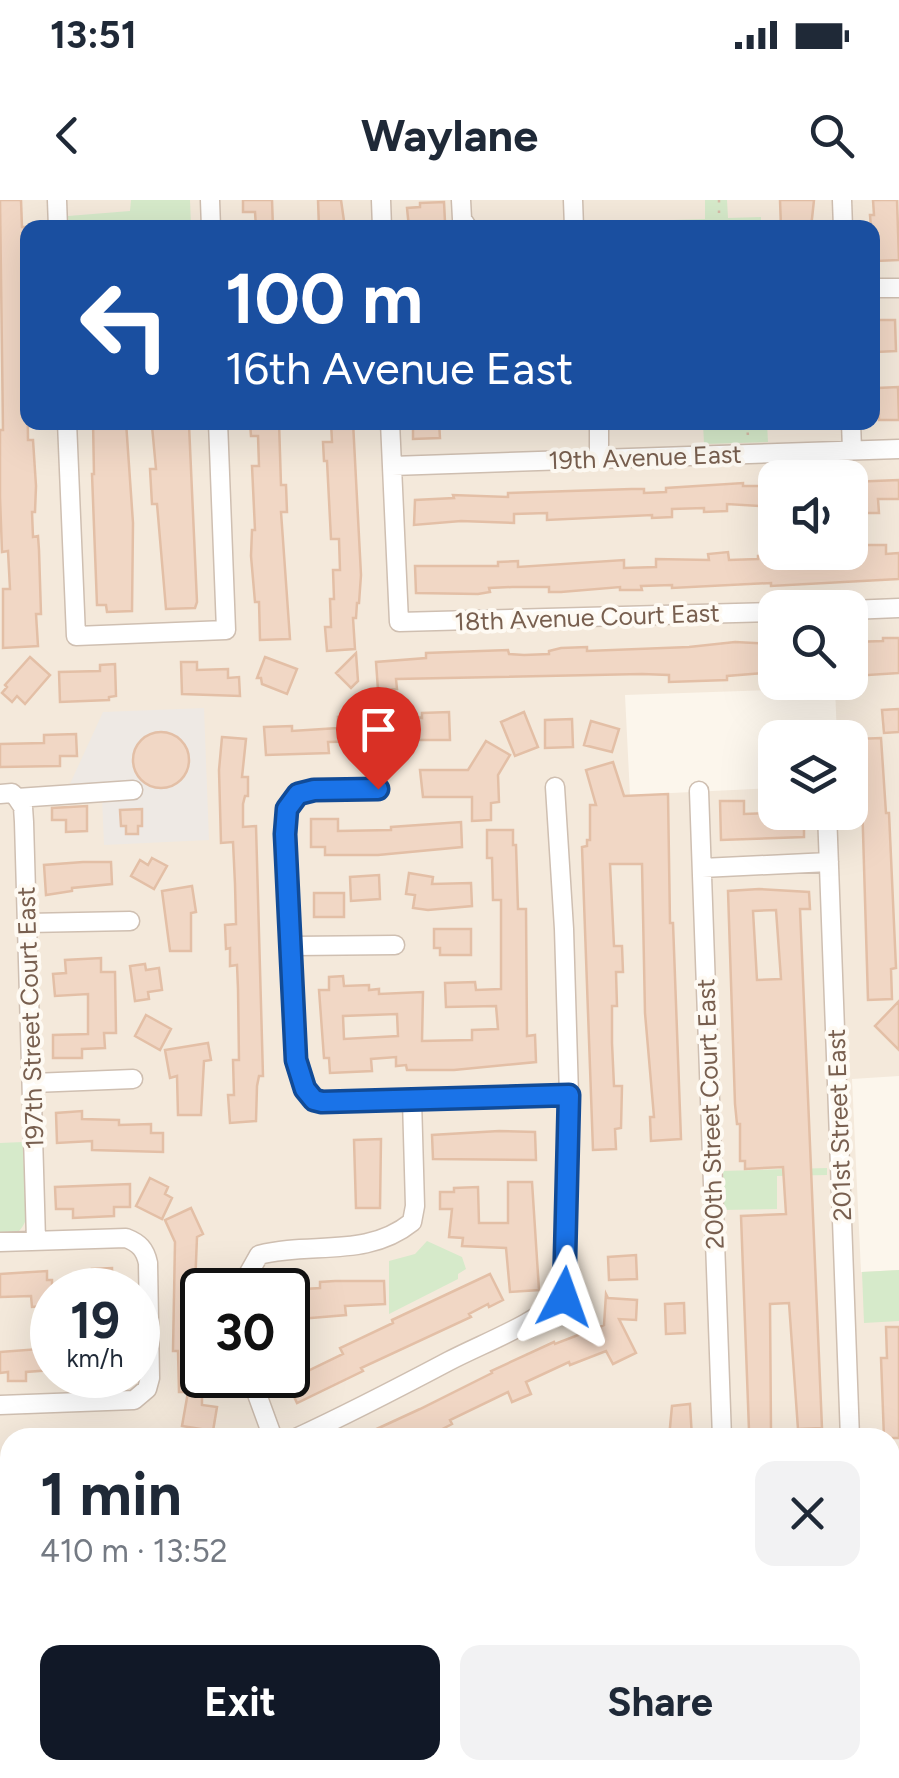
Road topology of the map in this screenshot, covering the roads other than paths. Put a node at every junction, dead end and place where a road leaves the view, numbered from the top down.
1 (67, 430) edge
2 (218, 430) edge
3 (390, 430) edge
4 (600, 430) edge
5 (851, 430) edge
6 (899, 449) edge
7 (852, 450) junction
8 (600, 459) junction
9 (392, 466) junction
10 (899, 608) edge
11 (868, 609) edge
12 (758, 612) edge
13 (554, 788) dead end
14 (378, 789) dead end
15 (133, 790) dead end
16 (699, 791) dead end
17 (9, 796) edge
18 (828, 830) edge
19 (829, 862) junction
20 (702, 868) junction
21 (130, 921) dead end
22 (26, 923) junction
23 (293, 946) junction
24 (395, 946) dead end
25 (133, 1079) dead end
26 (33, 1083) junction
27 (569, 1095) junction
28 (412, 1100) junction
29 (36, 1240) junction
30 (0, 1242) edge
31 (252, 1268) edge
32 (259, 1398) edge
33 (0, 1404) edge
34 (270, 1428) edge
35 (318, 1428) edge
36 (722, 1428) edge
37 (850, 1428) edge

1 - 2 street
3 - 9 street
4 - 8 street
5 - 7 street
6 - 7 street, 19th Avenue East
7 - 8 street, 19th Avenue East
8 - 9 street, 19th Avenue East
9 - 12 street, 18th Avenue Court East
10 - 11 street
13 - 27 street
14 - 23 street
15 - 17 street
16 - 20 street, 200th Street Court East
17 - 22 street, 197th Street Court East
18 - 19 street, 201st Street East
19 - 20 street
19 - 37 street, 201st Street East
20 - 36 street, 200th Street Court East
21 - 22 street
22 - 26 street, 197th Street Court East
23 - 24 street
23 - 28 street
25 - 26 street
26 - 29 street, 197th Street Court East
27 - 28 street
27 - 35 street
28 - 31 street
29 - 30 street
29 - 33 street
32 - 34 street

